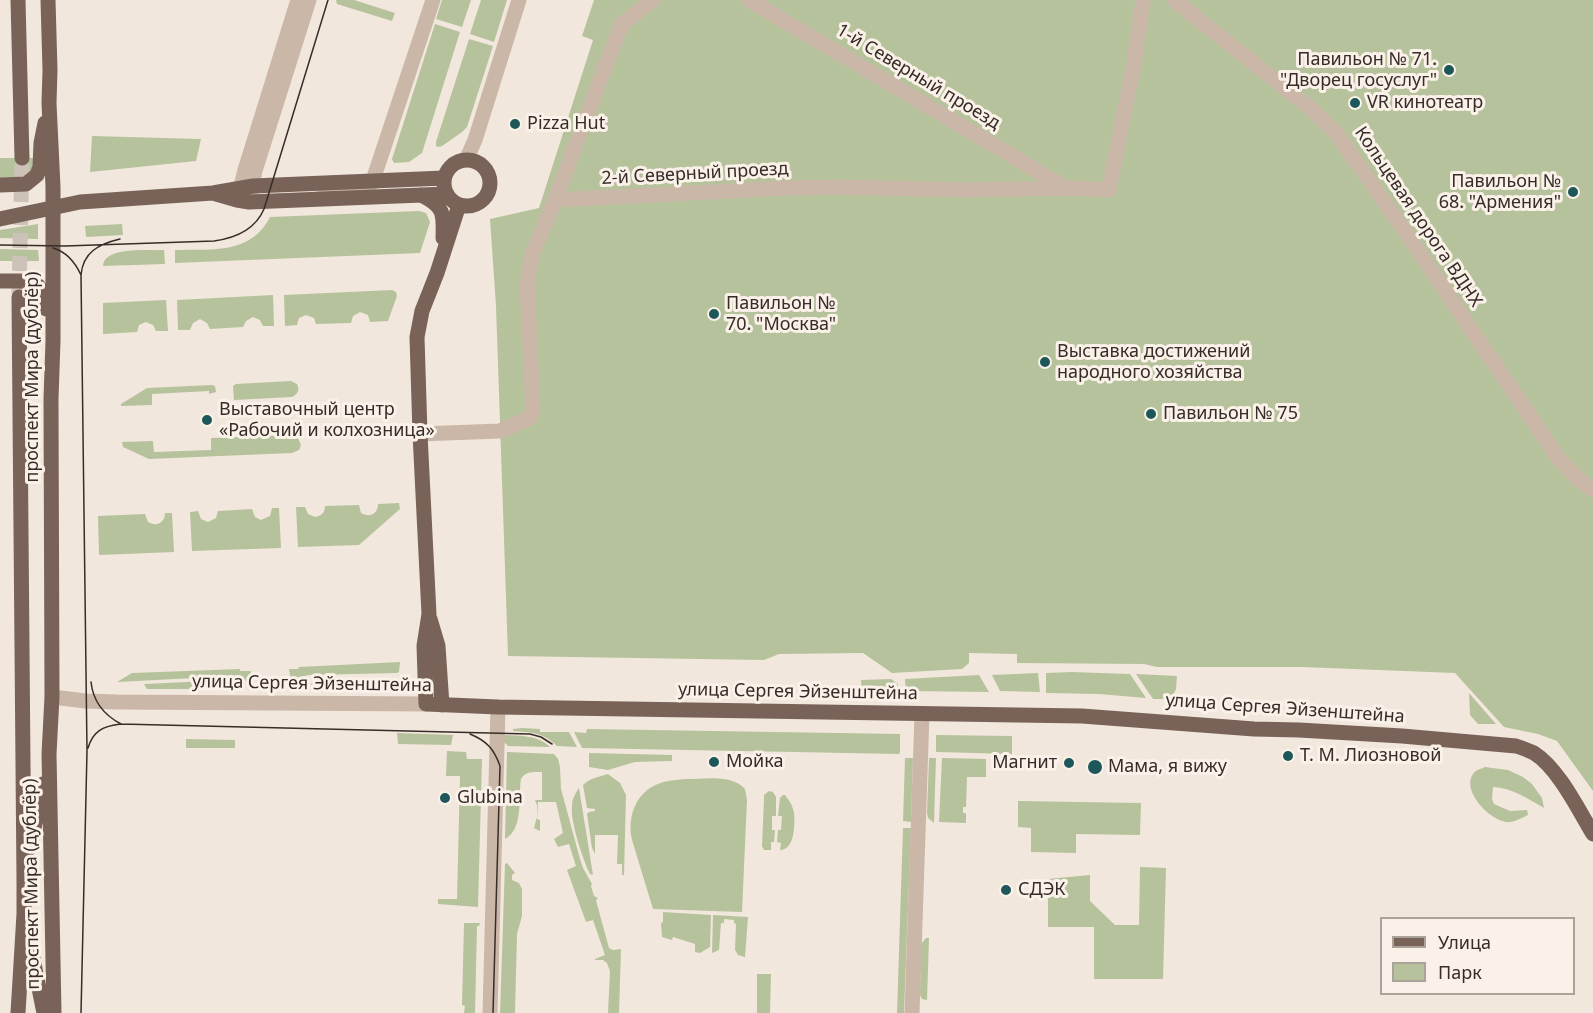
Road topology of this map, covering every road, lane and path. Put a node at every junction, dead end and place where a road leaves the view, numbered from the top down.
1 (18, 0) edge
2 (48, 0) edge
3 (298, 0) edge
4 (309, 0) edge
5 (433, 0) edge
6 (519, 0) edge
7 (653, 0) edge
8 (749, 0) edge
9 (1143, 0) edge
10 (1174, 0) edge
11 (49, 103) junction
12 (22, 158) tunnel mouth
13 (466, 160) junction
14 (444, 178) junction
15 (373, 181) junction
16 (0, 185) edge
17 (1066, 188) junction
18 (245, 194) junction
19 (447, 194) junction
20 (421, 195) junction
21 (314, 200) junction
22 (555, 200) junction
23 (459, 205) junction
24 (53, 208) junction
25 (0, 219) edge
26 (443, 255) junction
27 (0, 281) edge
28 (19, 297) tunnel mouth
29 (53, 341) junction
30 (420, 434) junction
31 (1593, 490) edge
32 (52, 697) junction
33 (434, 705) junction
34 (498, 707) junction
35 (922, 714) junction
36 (49, 754) junction
37 (1593, 834) edge
38 (24, 882) junction
39 (24, 914) junction
40 (18, 1013) edge
41 (44, 1013) edge
42 (54, 1013) edge
43 (490, 1013) edge
44 (912, 1013) edge

1 - 12 main road
2 - 11 main road, проспект Мира (дублёр)
3 - 18 street
4 - 18 street
5 - 15 street
6 - 13 street
7 - 22 street
8 - 17 street, 1-й Северный проезд
9 - 17 street, 2-й Северный проезд
10 - 31 street, Кольцевая дорога ВДНХ
11 - 16 main road
11 - 24 main road, проспект Мира (дублёр)
13 - 14 main road
13 - 23 main road
14 - 15 main road
14 - 19 main road
15 - 18 main road
15 - 21 street
17 - 22 street, 2-й Северный проезд
18 - 21 main road
18 - 24 main road
19 - 20 main road
19 - 23 main road
20 - 21 main road
20 - 26 main road
22 - 30 street
23 - 26 main road
24 - 25 main road
24 - 29 main road, проспект Мира (дублёр)
26 - 30 main road
27 - 29 main road
28 - 38 main road
29 - 32 main road, проспект Мира (дублёр)
30 - 33 main road
32 - 33 street, улица Сергея Эйзенштейна
32 - 36 main road, проспект Мира (дублёр)
33 - 34 main road, улица Сергея Эйзенштейна
34 - 35 main road, улица Сергея Эйзенштейна
34 - 43 street
35 - 37 main road, улица Сергея Эйзенштейна
35 - 44 street
36 - 38 main road, проспект Мира (дублёр)
36 - 42 main road, проспект Мира (дублёр)
38 - 39 main road
39 - 40 main road
39 - 41 main road

